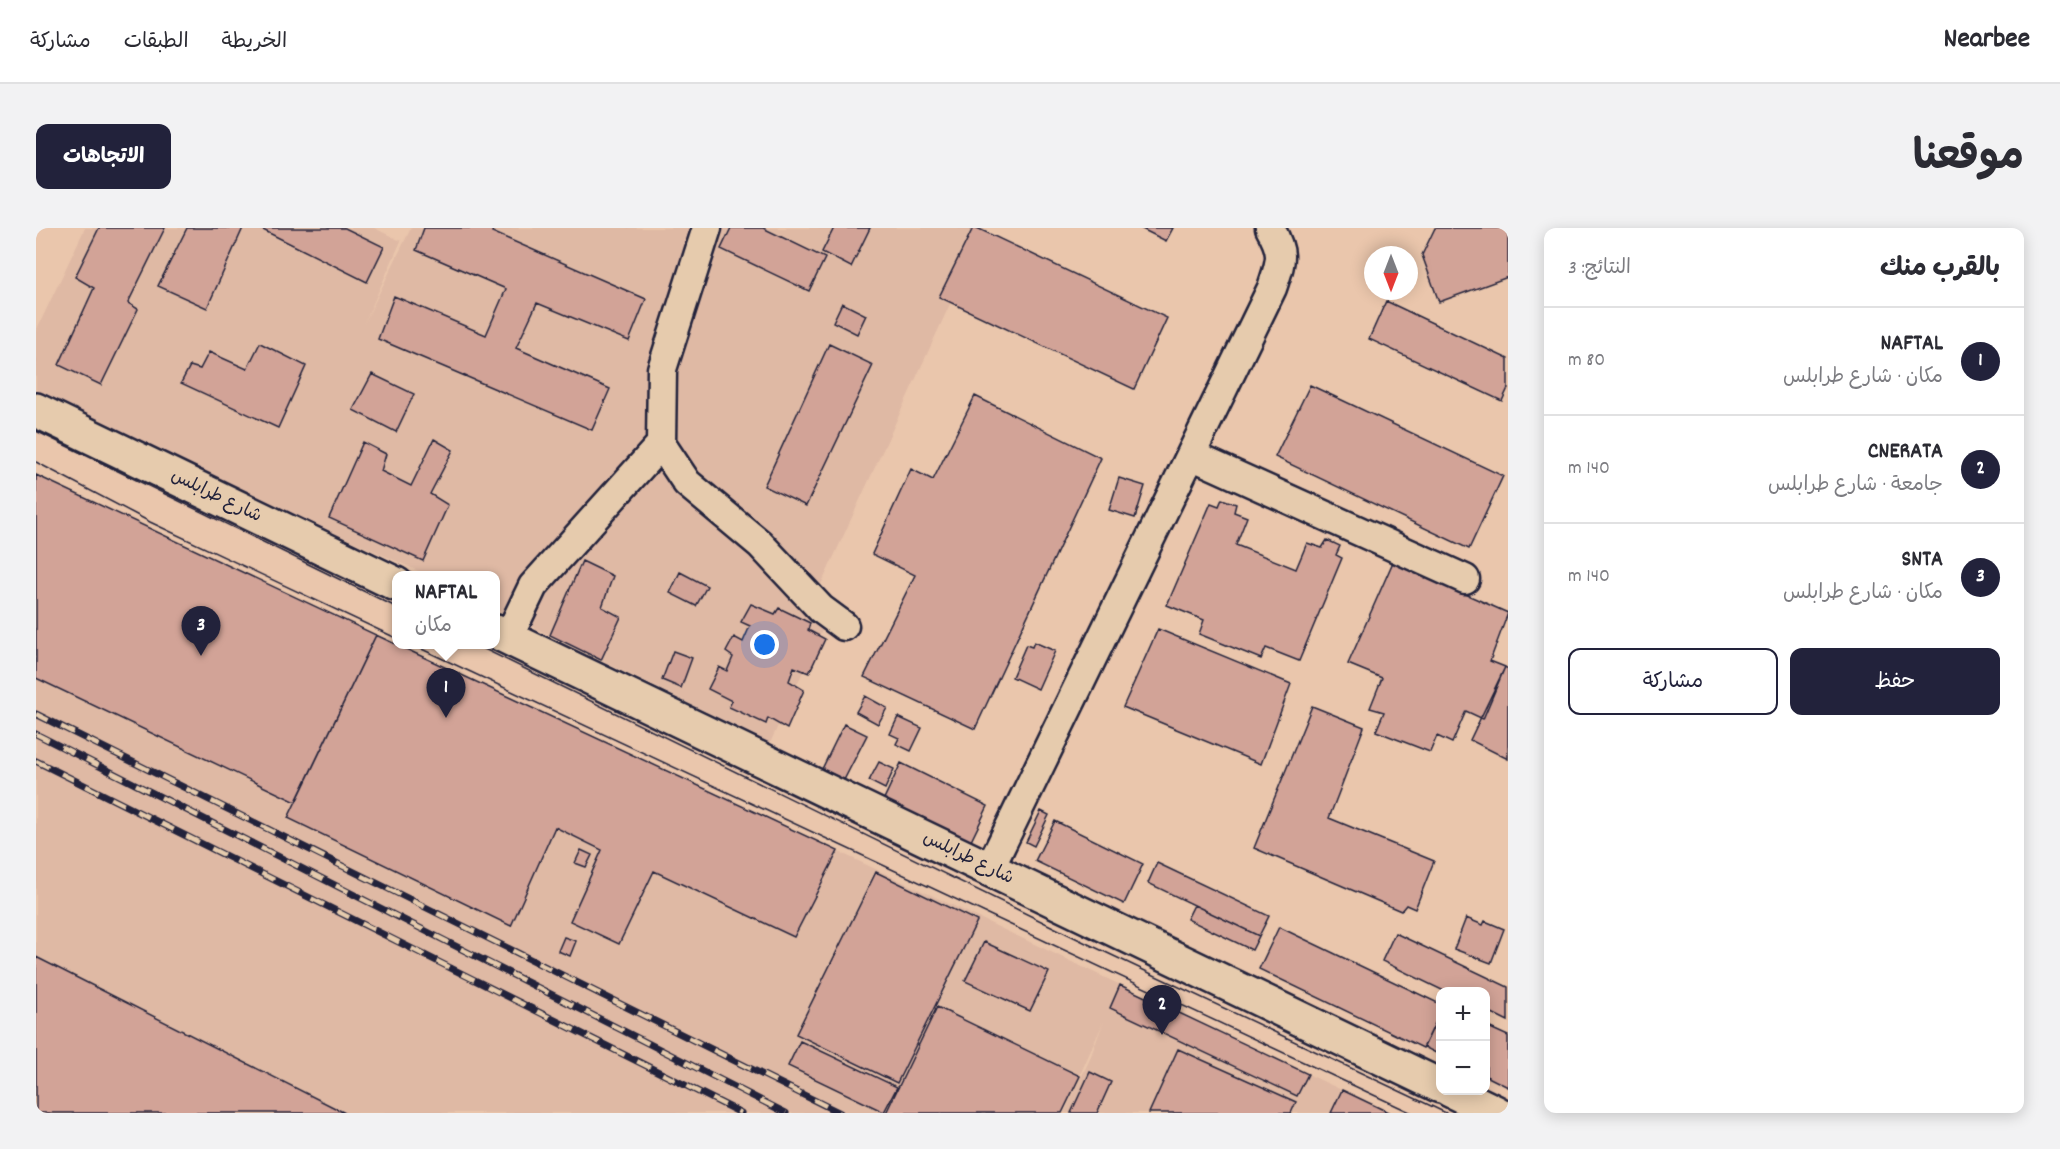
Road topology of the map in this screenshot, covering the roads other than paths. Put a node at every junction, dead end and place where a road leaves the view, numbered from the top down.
1 (707, 228) edge
2 (1270, 228) edge
3 (36, 410) edge
4 (660, 444) junction
5 (1191, 454) junction
6 (1465, 579) dead end
7 (392, 582) edge
8 (844, 626) dead end
9 (502, 635) edge
10 (989, 870) junction
11 (1436, 1084) edge
12 (1460, 1095) edge
13 (1497, 1113) edge

1 - 4 lane
2 - 5 lane
3 - 7 main road, شارع طرابلس
4 - 8 lane
4 - 9 lane
5 - 6 lane
5 - 10 lane
9 - 10 main road, شارع طرابلس
10 - 11 main road, شارع طرابلس
12 - 13 main road

